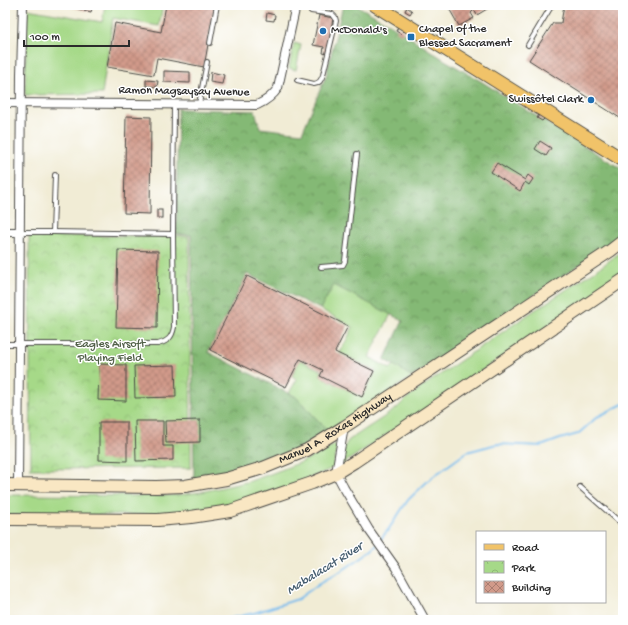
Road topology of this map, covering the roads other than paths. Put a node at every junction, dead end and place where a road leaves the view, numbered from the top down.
1 (23, 5) edge
2 (217, 5) edge
3 (296, 5) edge
4 (375, 5) edge
5 (552, 5) edge
6 (311, 11) dead end
7 (210, 43) dead end
8 (528, 45) dead end
9 (207, 62) dead end
10 (297, 80) dead end
11 (5, 103) edge
12 (21, 103) junction
13 (174, 104) junction
14 (199, 104) junction
15 (608, 150) junction
16 (357, 154) dead end
17 (623, 155) edge
18 (623, 160) edge
19 (55, 175) dead end
20 (5, 232) edge
21 (20, 232) junction
22 (53, 232) junction
23 (173, 234) junction
24 (623, 241) edge
25 (321, 267) dead end
26 (623, 280) edge
27 (5, 344) edge
28 (19, 344) junction
29 (344, 427) junction
30 (336, 473) junction
31 (5, 485) edge
32 (18, 485) junction
33 (580, 487) dead end
34 (5, 519) edge
35 (623, 524) edge
36 (425, 620) edge

1 - 12 street
2 - 7 lane
3 - 14 street, Ramon Magsaysay Avenue
4 - 15 main road
5 - 8 lane
6 - 10 lane
9 - 14 lane
11 - 12 street, Ramon Magsaysay Avenue
12 - 13 street, Ramon Magsaysay Avenue
12 - 21 street
13 - 14 street, Ramon Magsaysay Avenue
13 - 23 lane
15 - 17 main road
15 - 18 main road
16 - 25 lane
19 - 22 lane
20 - 21 street
21 - 22 lane
21 - 28 street
22 - 23 lane
23 - 28 lane
24 - 29 main road, Manuel A. Roxas Highway
26 - 30 main road
27 - 28 lane
28 - 32 street
29 - 30 street
29 - 32 main road, Manuel A. Roxas Highway
30 - 34 main road
30 - 36 street
31 - 32 main road, Manuel A. Roxas Highway
33 - 35 lane

